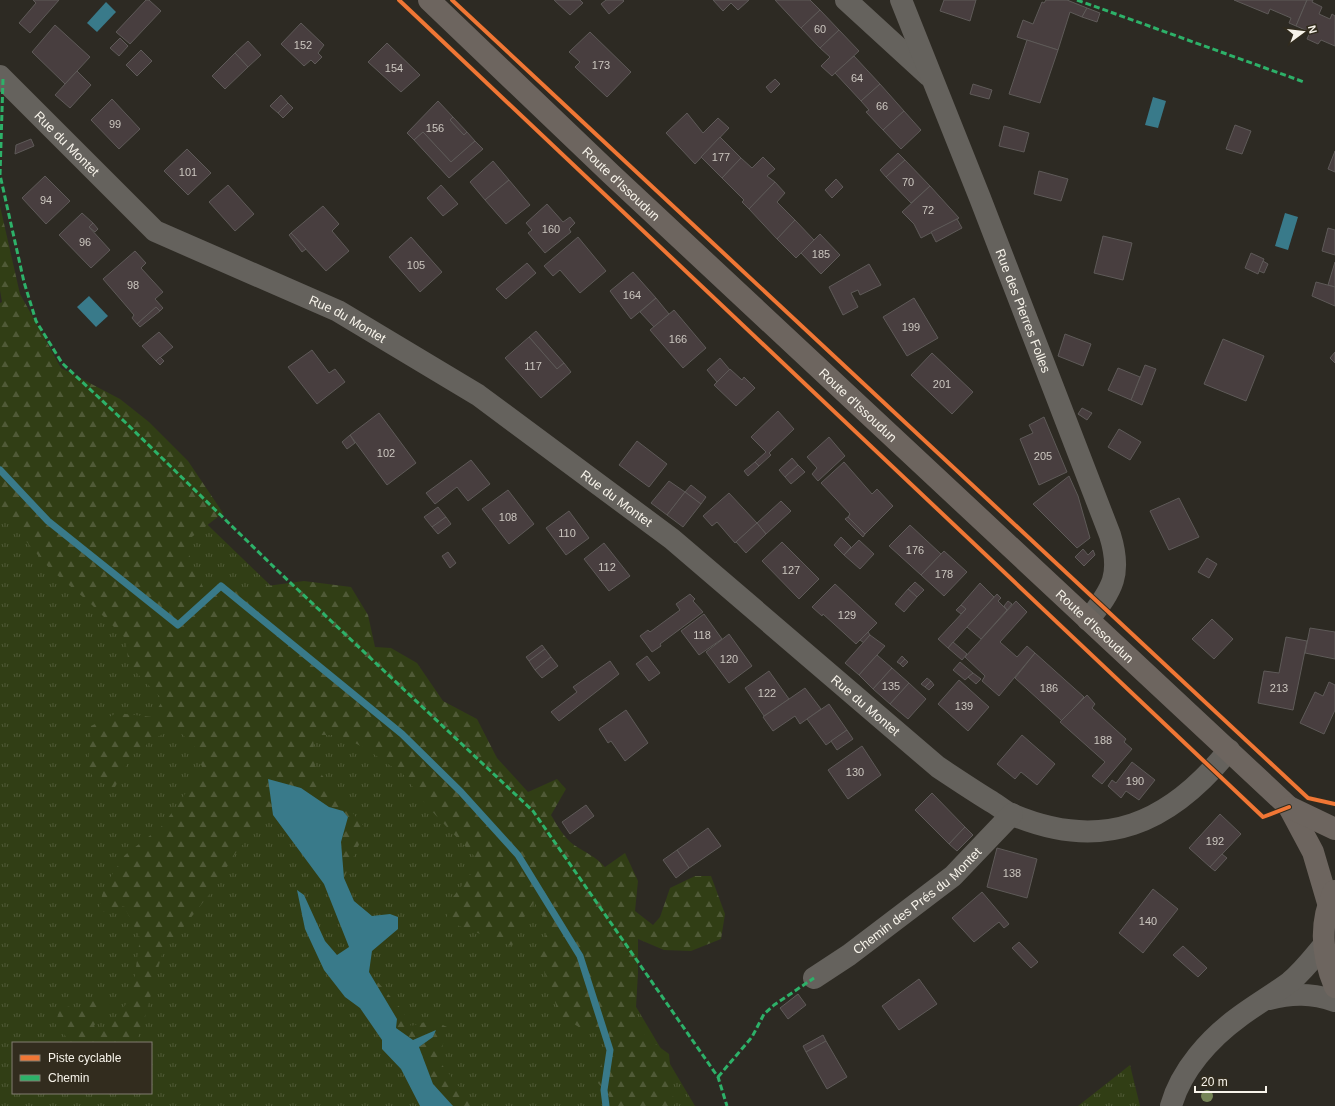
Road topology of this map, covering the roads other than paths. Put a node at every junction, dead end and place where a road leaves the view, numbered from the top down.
1 (429, 0) edge
2 (846, 0) edge
3 (901, 0) edge
4 (0, 76) edge
5 (933, 81) junction
6 (1088, 620) junction
7 (1229, 750) junction
8 (1289, 807) junction
9 (1012, 814) junction
10 (1335, 829) edge
11 (1332, 897) edge
12 (1323, 946) junction
13 (814, 978) dead end
14 (1335, 987) edge
15 (1335, 1001) edge
16 (1255, 1006) junction
17 (1171, 1106) edge

1 - 6 main road, Route d'Issoudun
2 - 5 street
3 - 5 street, Rue des Pierres Folles
4 - 9 street, Rue du Montet
5 - 6 street, Rue des Pierres Folles
6 - 7 main road, Route d'Issoudun
7 - 8 main road, Route d'Issoudun
7 - 9 street, Rue du Montet
8 - 10 main road, Route d'Issoudun
8 - 11 main road, Route d'Issoudun
9 - 13 street, Chemin des Prés du Montet
11 - 12 main road
12 - 14 main road
12 - 16 street
15 - 16 street
16 - 17 street

